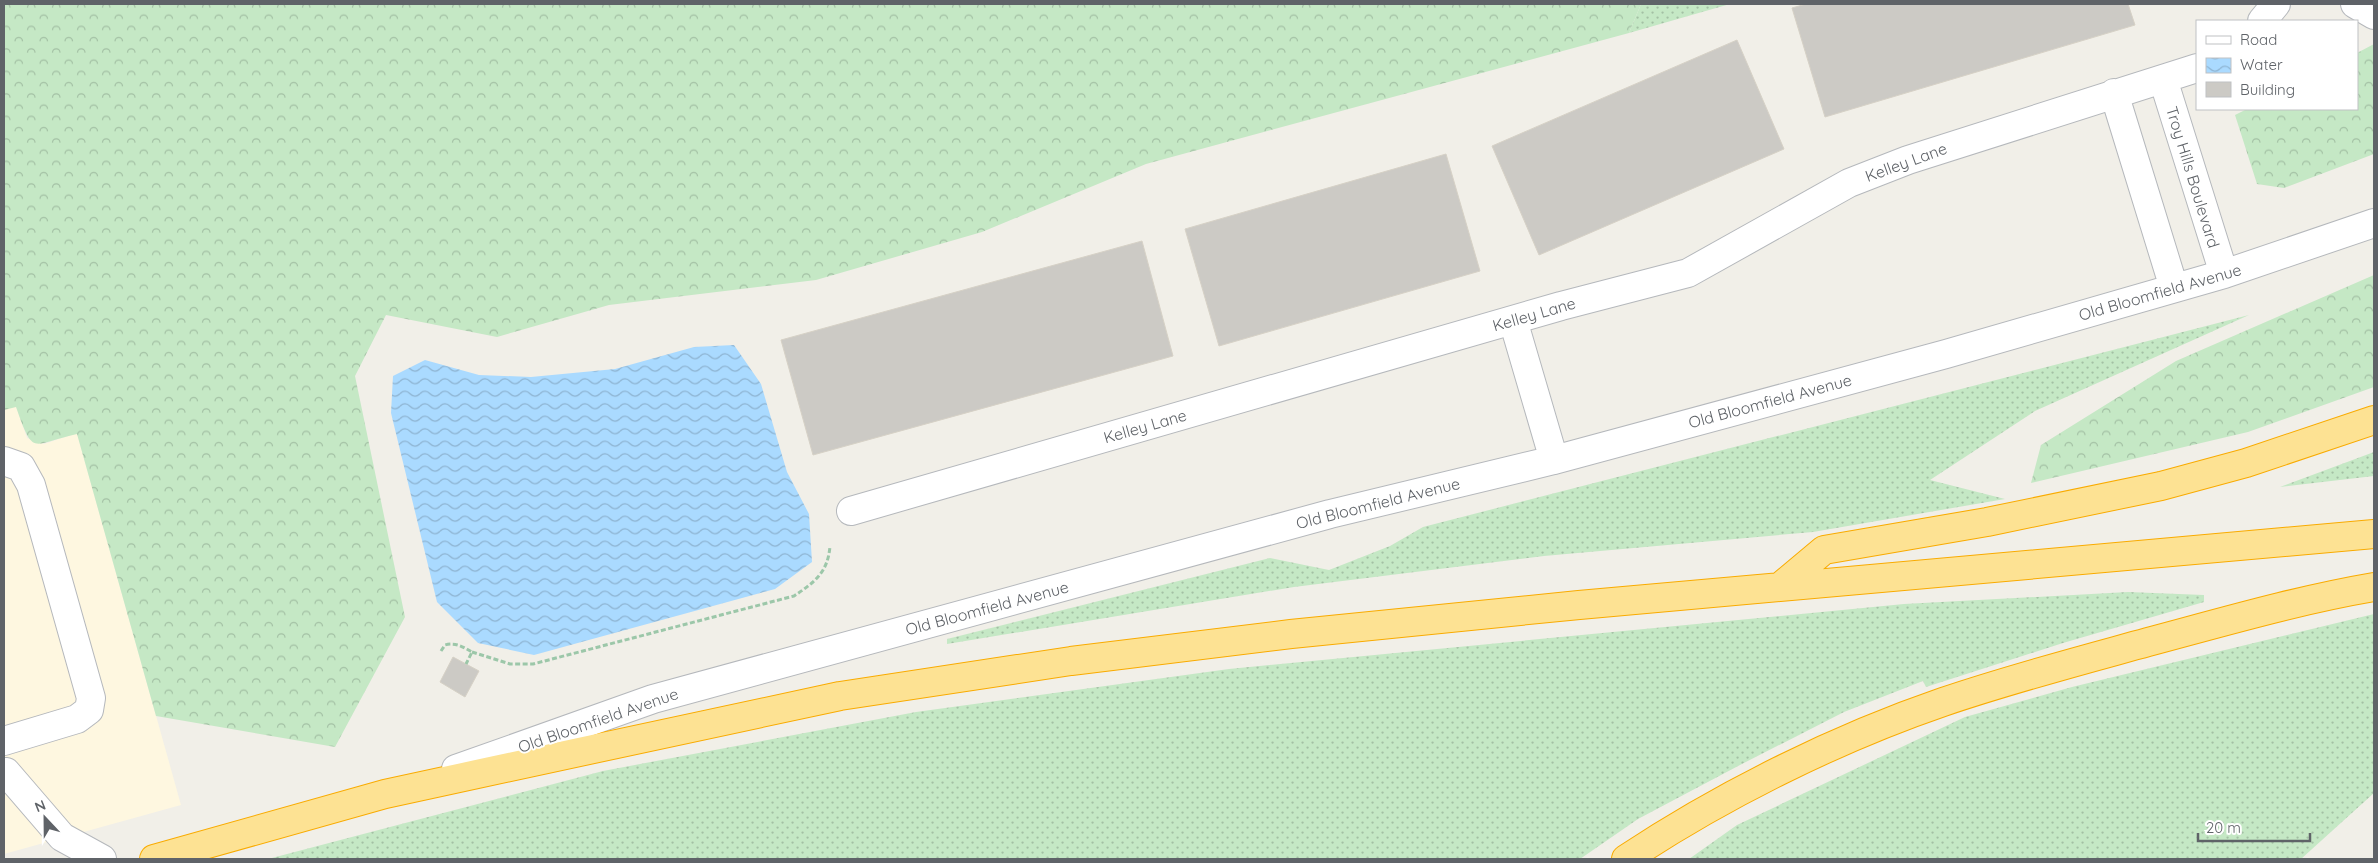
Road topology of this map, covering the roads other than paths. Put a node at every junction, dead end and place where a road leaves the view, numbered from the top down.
1 (2276, 4) edge
2 (2355, 4) edge
3 (2374, 15) edge
4 (2263, 20) edge
5 (2196, 68) edge
6 (2163, 79) junction
7 (2114, 93) junction
8 (2374, 223) edge
9 (2224, 274) junction
10 (2174, 288) junction
11 (1513, 320) junction
12 (2374, 420) edge
13 (1554, 460) junction
14 (4, 461) edge
15 (851, 511) dead end
16 (2374, 534) edge
17 (1782, 586) junction
18 (2374, 587) edge
19 (4, 741) edge
20 (5, 776) edge
21 (385, 794) junction
22 (102, 859) edge
23 (154, 859) edge
24 (1626, 859) edge

1 - 4 street
2 - 3 street
5 - 6 street, Kelley Lane
6 - 7 street, Kelley Lane
6 - 9 street, Troy Hills Boulevard
7 - 10 street
7 - 11 street, Kelley Lane
8 - 9 street, Old Bloomfield Avenue
9 - 10 street, Old Bloomfield Avenue
10 - 13 street, Old Bloomfield Avenue
11 - 13 street
11 - 15 street, Kelley Lane
12 - 17 highway
13 - 21 street, Old Bloomfield Avenue
14 - 19 street
16 - 17 highway
17 - 21 highway
18 - 24 highway
20 - 22 street
21 - 23 highway

